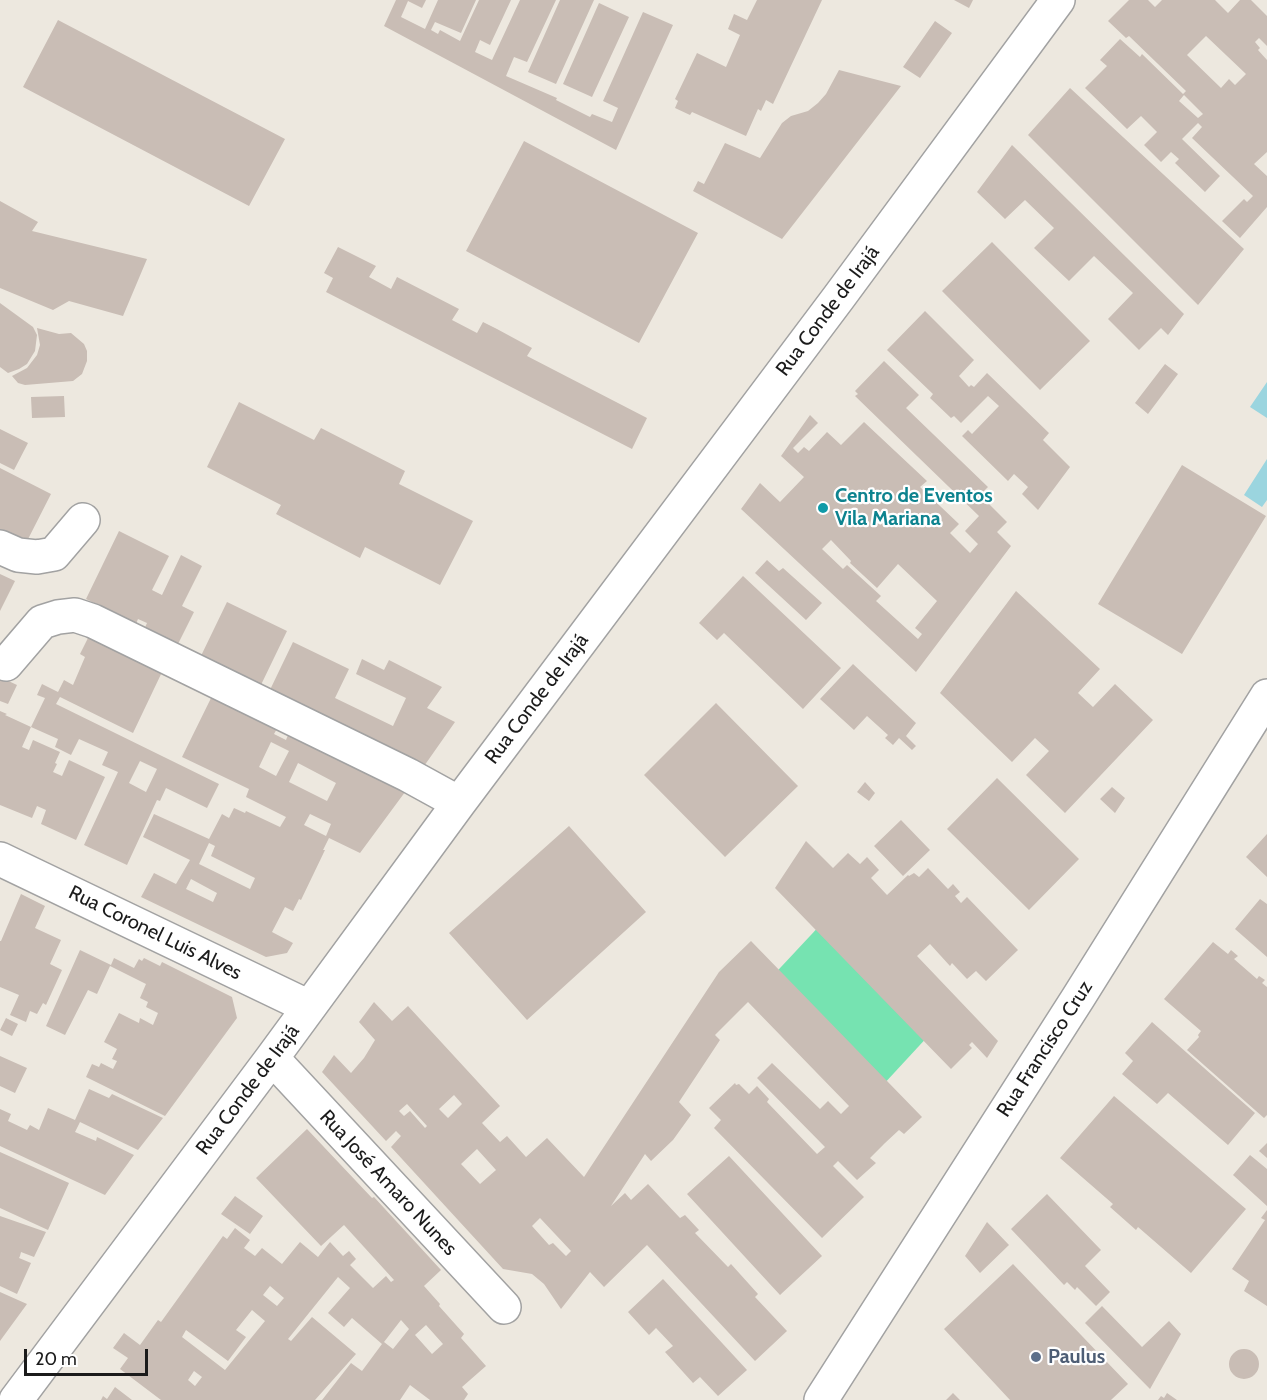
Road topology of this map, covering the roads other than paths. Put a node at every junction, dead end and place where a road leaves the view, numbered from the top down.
1 (1058, 0) edge
2 (83, 520) dead end
3 (0, 547) edge
4 (6, 664) dead end
5 (1267, 696) edge
6 (459, 802) junction
7 (0, 859) edge
8 (309, 1007) junction
9 (272, 1058) junction
10 (504, 1307) dead end
11 (16, 1400) edge
12 (821, 1400) edge

1 - 6 street, Rua Conde de Irajá
2 - 3 street
4 - 6 street
5 - 12 street, Rua Francisco Cruz
6 - 8 street, Rua Conde de Irajá
7 - 8 street, Rua Coronel Luis Alves
8 - 9 street, Rua Conde de Irajá
9 - 10 street, Rua José Amaro Nunes
9 - 11 street, Rua Conde de Irajá

